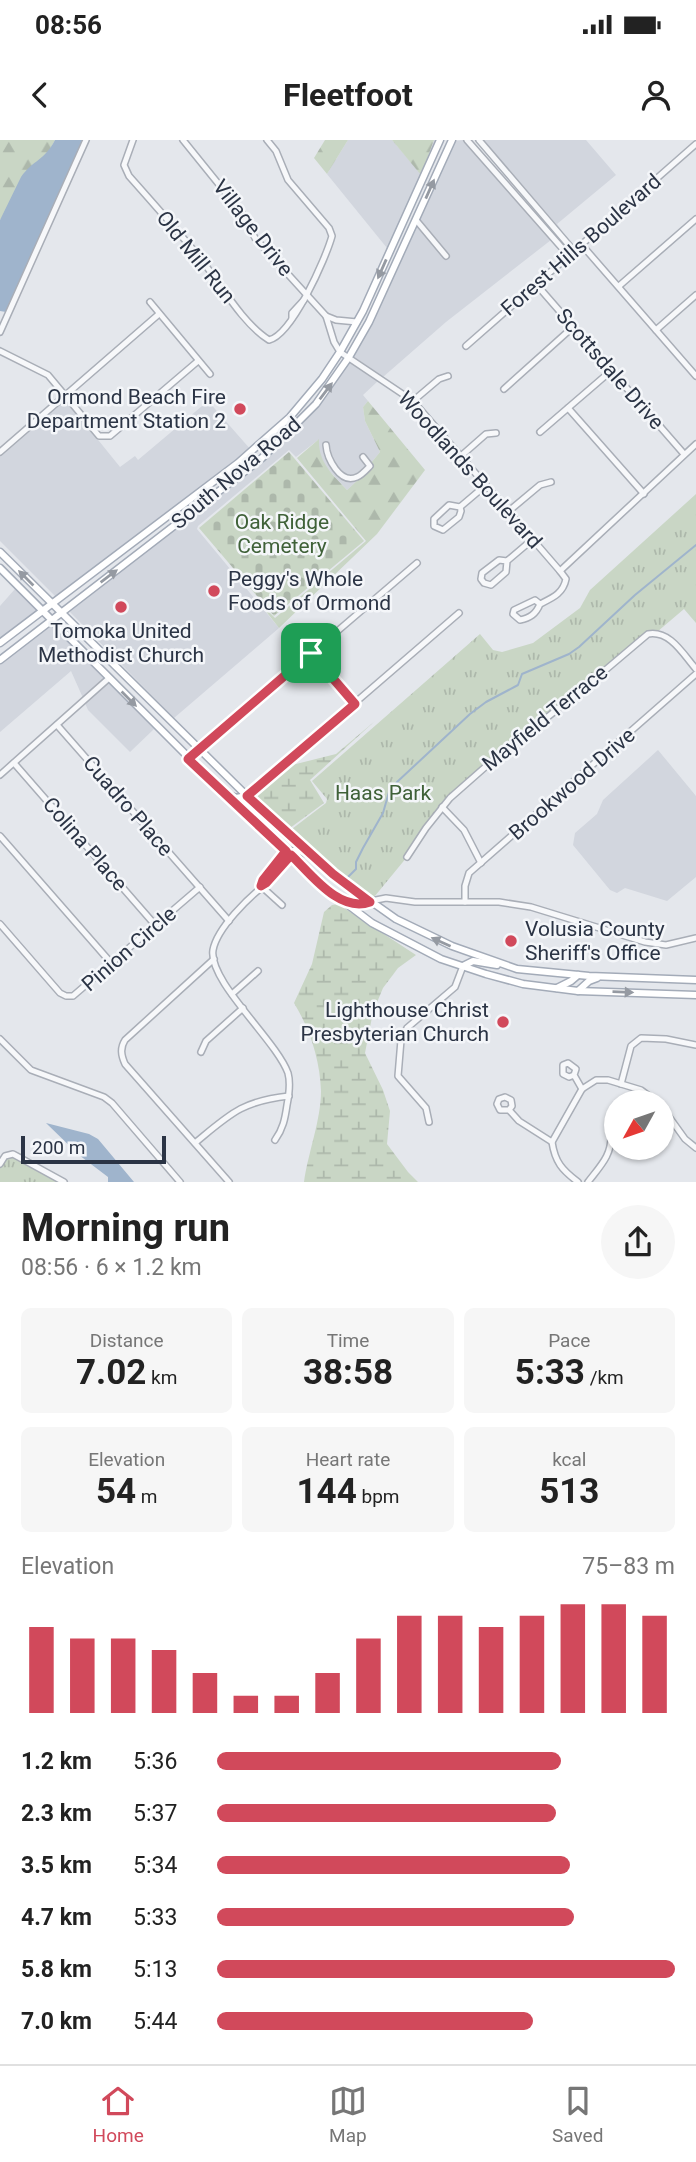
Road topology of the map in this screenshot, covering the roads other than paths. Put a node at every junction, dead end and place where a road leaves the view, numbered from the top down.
1 (86, 140) edge
2 (133, 140) edge
3 (183, 140) edge
4 (267, 140) edge
5 (440, 140) edge
6 (452, 140) edge
7 (467, 140) edge
8 (479, 140) edge
9 (696, 144) edge
10 (517, 183) junction
11 (510, 189) junction
12 (412, 202) junction
13 (538, 208) junction
14 (532, 214) junction
15 (696, 219) edge
16 (416, 220) junction
17 (581, 244) junction
18 (574, 251) junction
19 (446, 256) dead end
20 (569, 256) junction
21 (536, 284) junction
22 (619, 286) junction
23 (696, 295) edge
24 (305, 297) junction
25 (149, 302) dead end
26 (159, 314) junction
27 (326, 316) junction
28 (357, 322) junction
29 (573, 327) junction
30 (656, 330) junction
31 (0, 332) edge
32 (466, 346) dead end
33 (0, 351) edge
34 (340, 352) junction
35 (349, 357) junction
36 (198, 361) junction
37 (612, 370) junction
38 (210, 374) dead end
39 (448, 376) dead end
40 (696, 376) edge
41 (504, 389) dead end
42 (65, 396) junction
43 (412, 401) junction
44 (568, 408) junction
45 (540, 432) dead end
46 (496, 433) dead end
47 (696, 444) edge
48 (326, 445) dead end
49 (255, 449) junction
50 (0, 452) edge
51 (684, 454) junction
52 (461, 456) junction
53 (363, 457) dead end
54 (262, 458) junction
55 (551, 482) dead end
56 (486, 485) junction
57 (644, 494) junction
58 (460, 507) junction
59 (509, 511) junction
60 (167, 517) junction
61 (157, 539) junction
62 (533, 539) junction
63 (0, 552) edge
64 (507, 561) junction
65 (417, 563) dead end
66 (0, 568) edge
67 (560, 570) junction
68 (52, 603) junction
69 (540, 604) junction
70 (43, 610) junction
71 (62, 613) junction
72 (459, 614) dead end
73 (52, 620) junction
74 (0, 643) edge
75 (311, 653) junction
76 (0, 660) edge
77 (696, 669) edge
78 (696, 674) edge
79 (108, 679) junction
80 (355, 704) junction
81 (57, 725) junction
82 (200, 749) junction
83 (188, 759) junction
84 (14, 763) junction
85 (0, 775) edge
86 (222, 792) junction
87 (247, 796) junction
88 (442, 807) junction
89 (0, 836) edge
90 (288, 853) junction
91 (315, 857) junction
92 (407, 857) dead end
93 (481, 863) junction
94 (261, 886) junction
95 (200, 887) junction
96 (344, 902) junction
97 (370, 902) junction
98 (465, 902) junction
99 (282, 905) dead end
100 (229, 920) junction
101 (0, 923) edge
102 (156, 926) junction
103 (696, 937) edge
104 (465, 951) junction
105 (214, 958) junction
106 (441, 958) junction
107 (112, 964) junction
108 (463, 966) junction
109 (516, 969) junction
110 (258, 971) dead end
111 (578, 975) junction
112 (603, 976) junction
113 (696, 980) edge
114 (555, 988) junction
115 (578, 991) junction
116 (232, 994) junction
117 (696, 995) edge
118 (243, 1008) junction
119 (0, 1039) edge
120 (696, 1045) edge
121 (201, 1052) dead end
122 (574, 1075) dead end
123 (621, 1084) junction
124 (582, 1088) junction
125 (641, 1090) edge
126 (289, 1096) junction
127 (509, 1110) dead end
128 (429, 1122) dead end
129 (674, 1124) edge
130 (275, 1140) dead end
131 (552, 1142) junction
132 (195, 1143) junction
133 (696, 1148) edge
134 (604, 1160) edge
135 (0, 1164) edge
136 (64, 1182) edge
137 (180, 1182) edge
138 (229, 1182) edge
139 (578, 1182) edge
140 (588, 1182) edge

1 - 31 street
2 - 24 street, Old Mill Run
3 - 24 street, Village Drive
4 - 24 street, Old Mill Run
5 - 12 main road, South Nova Road
16 -> 6 main road, South Nova Road
7 - 11 street
8 - 10 street
9 - 17 street, Forest Hills Boulevard
10 - 11 street
10 - 13 street
11 - 14 street
12 - 16 main road
12 -> 28 main road, South Nova Road
13 - 14 street
13 - 18 street
14 - 20 street
15 - 22 street
16 - 19 street
16 - 35 main road, South Nova Road
17 - 18 street, Forest Hills Boulevard
17 - 22 street
18 - 20 street, Forest Hills Boulevard
20 - 21 street, Forest Hills Boulevard
21 - 29 street, Scottsdale Drive
21 - 32 street, Forest Hills Boulevard
22 - 30 street
23 - 30 street
24 - 27 street, Village Drive
25 - 26 street
26 - 36 street
26 - 42 street
27 - 28 street
27 - 34 street, Village Drive
28 - 34 main road, South Nova Road
29 - 37 street, Scottsdale Drive
29 - 41 street
30 - 40 street
33 - 42 street
34 - 35 street, Woodlands Boulevard
34 - 49 main road, South Nova Road
35 - 43 street, Woodlands Boulevard
54 -> 35 main road, South Nova Road
36 - 38 street
36 - 42 street
37 - 44 street
37 - 51 street, Scottsdale Drive
39 - 43 street
42 - 50 street
43 - 52 street, Woodlands Boulevard
44 - 45 street
44 - 57 street
46 - 52 street
47 - 51 street
48 - 53 street
49 - 54 street
49 - 60 main road, South Nova Road
51 - 57 street
52 - 56 street, Woodlands Boulevard
54 - 61 main road, South Nova Road
55 - 59 street
56 - 58 street
56 - 59 street, Woodlands Boulevard
57 - 67 street
58 - 58 street
59 - 62 street, Woodlands Boulevard
60 - 61 main road
60 - 68 main road, South Nova Road
71 -> 61 main road, South Nova Road
62 - 64 street
62 - 67 street, Woodlands Boulevard
68 -> 63 main road
64 - 64 street
65 - 75 street
66 - 70 main road
67 - 69 street
68 - 70 main road, South Nova Road
68 - 71 main road
69 - 69 street
70 - 73 main road
70 - 74 main road, South Nova Road
71 - 73 main road, South Nova Road
71 - 82 main road
72 - 80 street
73 - 76 main road, South Nova Road
73 - 79 main road
75 - 80 street
75 - 82 street
77 - 88 street, Mayfield Terrace
78 - 93 street, Brookwood Drive
79 - 81 street
79 -> 83 main road
80 - 87 street
81 - 84 street
81 - 95 street, Cuadro Place
82 - 83 street
82 - 87 main road
83 - 86 main road
84 - 85 street
84 - 102 street, Colina Place
86 - 87 main road
86 - 90 main road
87 - 91 main road
88 - 92 street, Mayfield Terrace
88 - 93 street
89 - 107 street
90 - 91 main road
90 - 94 street
90 - 96 main road
91 - 97 main road
93 - 98 street, Brookwood Drive
94 - 99 street
94 - 100 street
95 - 100 street, Cuadro Place
95 - 102 street, Pinion Circle
96 - 97 main road
96 - 106 main road
97 - 98 street
104 -> 97 main road
98 - 103 street
100 - 105 street
101 - 107 street, Pinion Circle
102 - 107 street, Pinion Circle
104 - 106 main road
104 - 109 main road
105 - 116 street
105 - 132 street
106 - 108 main road
108 - 109 main road
108 - 114 main road
108 - 128 street
109 - 111 main road
110 - 116 street
111 - 112 main road
111 - 114 main road
112 - 113 main road
112 - 115 main road
114 - 115 main road
115 -> 117 main road
116 - 118 street
118 - 121 street
118 - 126 street
119 - 137 street
120 - 123 street
122 - 124 street
123 - 124 street
123 - 125 street
124 - 131 street
126 - 130 street
126 - 132 street
127 - 131 street
129 - 133 street
131 - 139 street
132 - 138 street
134 - 140 street
135 - 136 street

